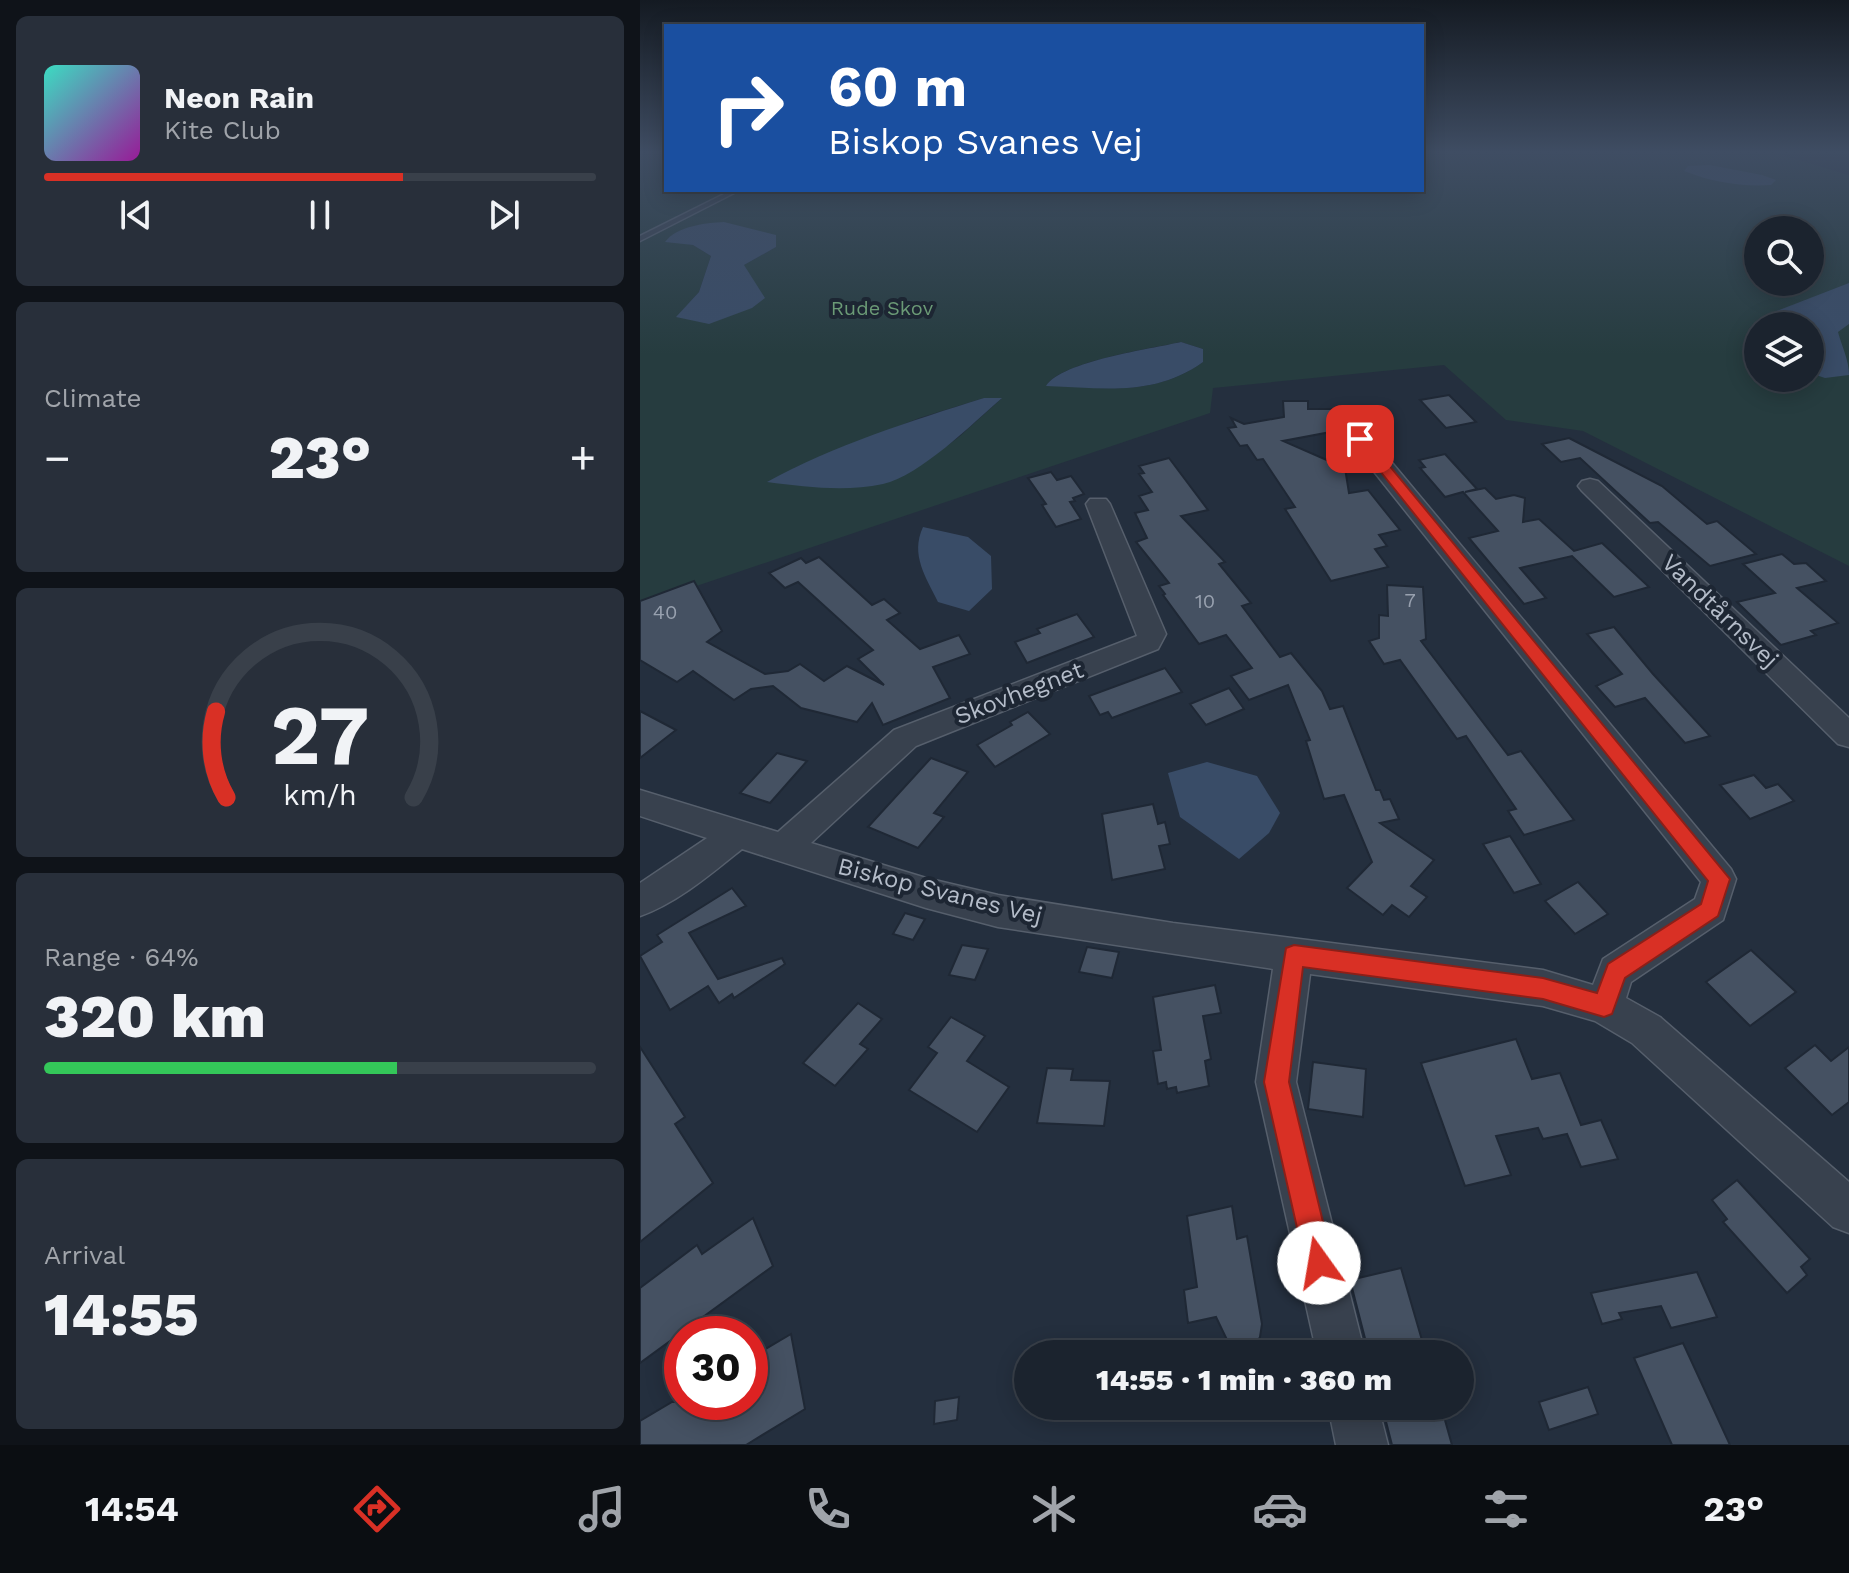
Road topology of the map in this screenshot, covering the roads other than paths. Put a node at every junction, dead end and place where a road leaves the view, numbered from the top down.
1 (679, 219) edge
2 (640, 239) edge
3 (1360, 439) dead end
4 (1590, 486) dead end
5 (1098, 504) dead end
6 (1849, 736) edge
7 (640, 803) edge
8 (736, 834) junction
9 (782, 849) junction
10 (640, 901) edge
11 (1294, 955) junction
12 (1604, 1006) junction
13 (1849, 1211) edge
14 (1338, 1340) edge
15 (1356, 1420) edge
16 (1362, 1445) edge

1 - 2 lane
3 - 12 street
4 - 6 street, Vandtårnsvej
5 - 9 street, Skovhegnet
7 - 8 street, Biskop Svanes Vej
8 - 9 street, Biskop Svanes Vej
8 - 10 street
9 - 11 street, Biskop Svanes Vej
11 - 12 street, Biskop Svanes Vej
11 - 14 street
12 - 13 street, Biskop Svanes Vej
15 - 16 street

